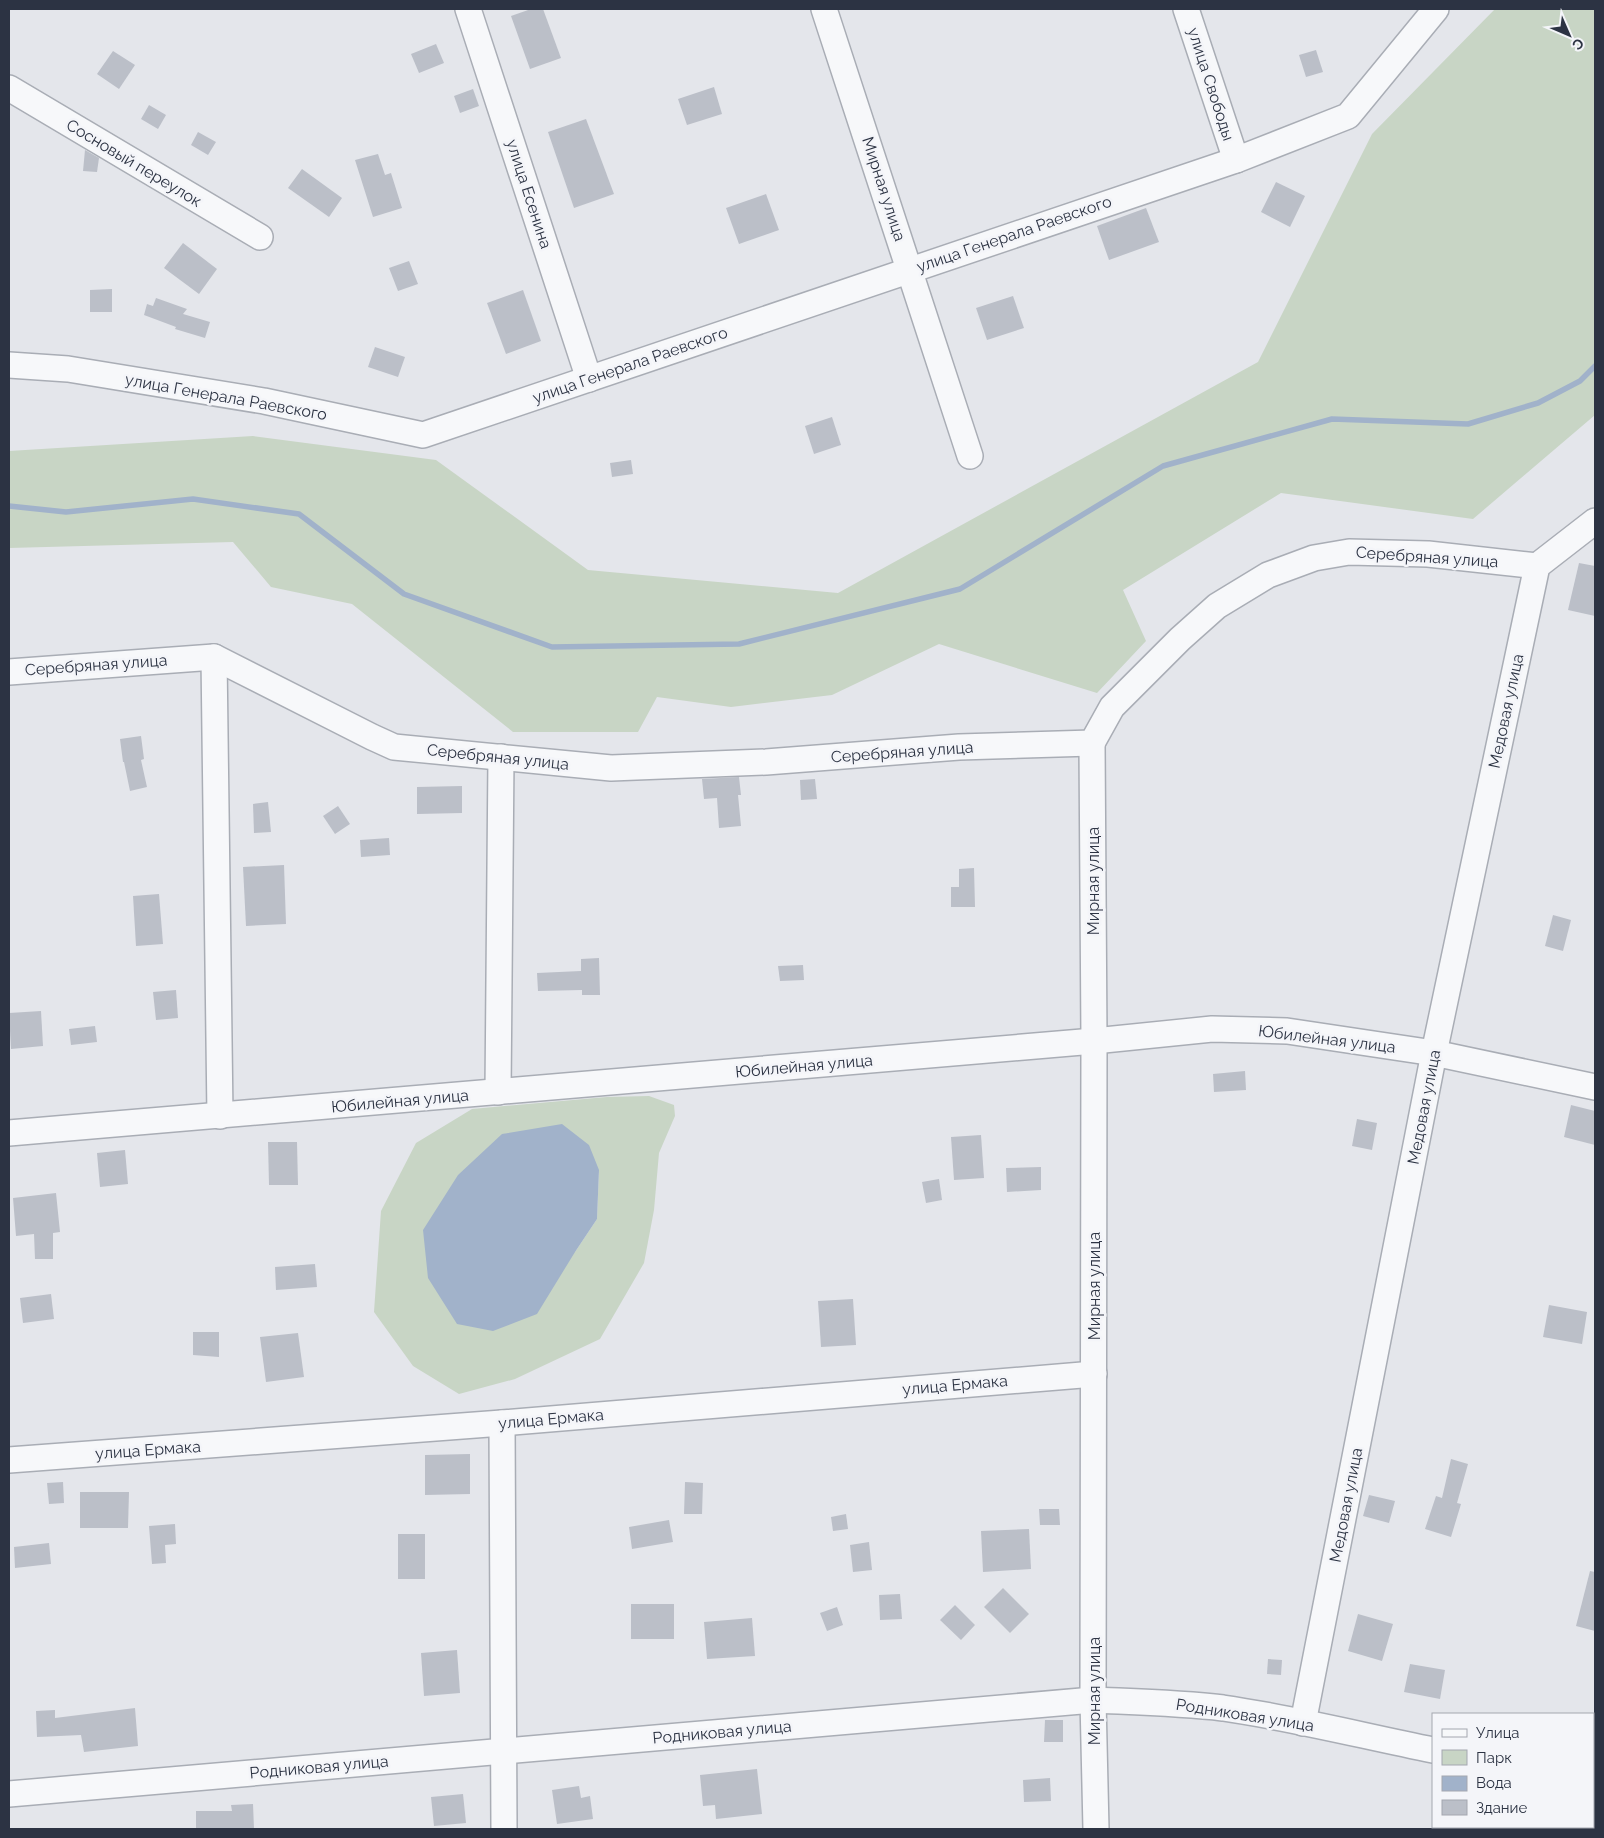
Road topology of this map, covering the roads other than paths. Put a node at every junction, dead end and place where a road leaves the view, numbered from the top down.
1 (468, 9) edge
2 (824, 9) edge
3 (1186, 9) edge
4 (1436, 9) edge
5 (9, 88) edge
6 (1236, 160) junction
7 (260, 237) dead end
8 (910, 269) junction
9 (9, 365) edge
10 (589, 379) junction
11 (970, 456) dead end
12 (1595, 521) edge
13 (1537, 566) junction
14 (214, 657) junction
15 (9, 672) edge
16 (1092, 744) junction
17 (501, 757) junction
18 (1094, 1041) junction
19 (1434, 1053) junction
20 (1595, 1087) edge
21 (498, 1092) junction
22 (220, 1116) junction
23 (9, 1133) edge
24 (1094, 1374) junction
25 (502, 1423) junction
26 (9, 1460) edge
27 (1093, 1700) junction
28 (1303, 1723) junction
29 (1432, 1750) edge
30 (502, 1751) junction
31 (9, 1794) edge
32 (504, 1829) edge
33 (1096, 1829) edge

1 - 10 street, улица Есенина
2 - 8 street, Мирная улица
3 - 6 street, улица Свободы
4 - 6 street, улица Генерала Раевского
5 - 7 street, Сосновый переулок
6 - 8 street, улица Генерала Раевского
8 - 10 street, улица Генерала Раевского
8 - 11 street, Мирная улица
9 - 10 street, улица Генерала Раевского
12 - 13 street
13 - 16 street, Серебряная улица
13 - 19 street, Медовая улица
14 - 15 street, Серебряная улица
14 - 17 street, Серебряная улица
14 - 22 street
16 - 17 street, Серебряная улица
16 - 18 street, Мирная улица
17 - 21 street
18 - 19 street, Юбилейная улица
18 - 21 street, Юбилейная улица
18 - 24 street, Мирная улица
19 - 20 street, Юбилейная улица
19 - 28 street, Медовая улица
21 - 22 street, Юбилейная улица
22 - 23 street, Юбилейная улица
24 - 25 street, улица Ермака
24 - 27 street, Мирная улица
25 - 26 street, улица Ермака
25 - 30 street
27 - 28 street, Родниковая улица
27 - 30 street, Родниковая улица
27 - 33 street, Мирная улица
28 - 29 street, Родниковая улица
30 - 31 street, Родниковая улица
30 - 32 street

